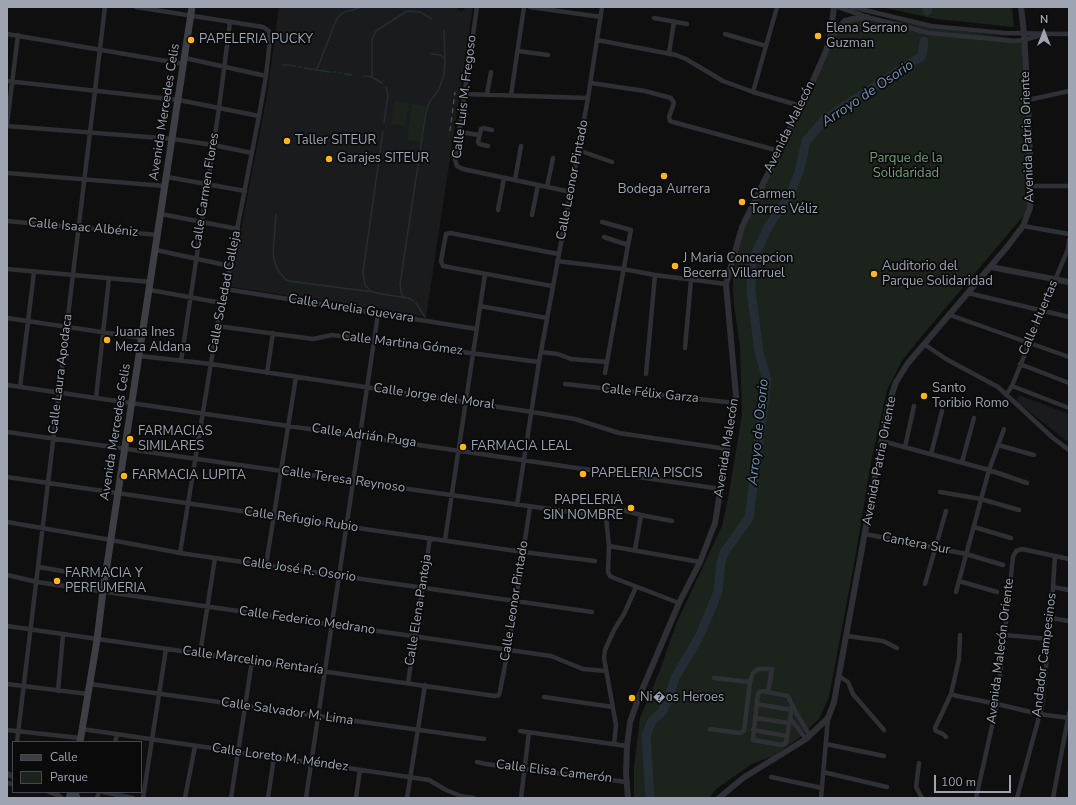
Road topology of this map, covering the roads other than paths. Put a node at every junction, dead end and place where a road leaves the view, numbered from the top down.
1 (105, 7) edge
2 (136, 7) edge
3 (192, 7) edge
4 (477, 7) edge
5 (524, 7) edge
6 (530, 7) edge
7 (602, 7) edge
8 (777, 7) edge
9 (834, 7) edge
10 (838, 7) edge
11 (852, 7) edge
12 (1021, 7) edge
13 (191, 16) junction
14 (601, 17) junction
15 (867, 17) junction
16 (654, 18) dead end
17 (230, 22) junction
18 (674, 22) junction
19 (687, 24) dead end
20 (7, 34) edge
21 (726, 34) dead end
22 (1069, 34) edge
23 (18, 35) junction
24 (1024, 37) junction
25 (830, 38) junction
26 (597, 40) junction
27 (766, 46) junction
28 (99, 49) junction
29 (518, 51) junction
30 (669, 53) junction
31 (548, 55) dead end
32 (185, 61) junction
33 (224, 67) junction
34 (491, 72) dead end
35 (266, 76) junction
36 (10, 81) edge
37 (591, 84) junction
38 (95, 90) junction
39 (1069, 91) edge
40 (753, 92) junction
41 (466, 94) junction
42 (488, 94) junction
43 (511, 95) junction
44 (588, 98) junction
45 (179, 100) junction
46 (1028, 100) junction
47 (801, 106) junction
48 (219, 108) junction
49 (259, 116) junction
50 (7, 125) edge
51 (492, 130) dead end
52 (90, 132) junction
53 (460, 132) junction
54 (479, 135) junction
55 (173, 139) junction
56 (213, 145) junction
57 (488, 146) dead end
58 (521, 146) dead end
59 (578, 150) junction
60 (779, 151) junction
61 (252, 154) junction
62 (553, 158) dead end
63 (612, 162) dead end
64 (7, 173) edge
65 (167, 177) junction
66 (504, 178) junction
67 (84, 179) junction
68 (515, 180) junction
69 (207, 184) junction
70 (538, 185) junction
71 (166, 186) junction
72 (1031, 186) junction
73 (1069, 186) edge
74 (547, 187) junction
75 (245, 191) junction
76 (571, 192) junction
77 (498, 210) dead end
78 (161, 214) junction
79 (532, 215) dead end
80 (7, 221) edge
81 (201, 221) junction
82 (602, 222) dead end
83 (1023, 226) junction
84 (78, 227) junction
85 (238, 229) junction
86 (1069, 234) edge
87 (158, 235) junction
88 (604, 237) dead end
89 (1069, 240) edge
90 (628, 245) junction
91 (156, 250) junction
92 (558, 254) junction
93 (196, 258) junction
94 (557, 261) junction
95 (230, 266) junction
96 (991, 267) junction
97 (623, 269) junction
98 (7, 270) edge
99 (34, 272) junction
100 (485, 274) junction
101 (72, 275) junction
102 (655, 275) junction
103 (109, 278) junction
104 (691, 280) junction
105 (1055, 280) junction
106 (151, 282) junction
107 (1069, 282) edge
108 (726, 284) junction
109 (552, 286) junction
110 (225, 289) junction
111 (150, 290) junction
112 (968, 293) junction
113 (190, 297) junction
114 (222, 303) junction
115 (480, 306) junction
116 (1042, 311) junction
117 (378, 314) junction
118 (950, 315) junction
119 (1069, 316) edge
120 (7, 318) edge
121 (547, 318) junction
122 (28, 322) junction
123 (217, 326) junction
124 (66, 327) junction
125 (477, 329) junction
126 (103, 332) junction
127 (273, 333) junction
128 (142, 338) junction
129 (374, 340) junction
130 (1028, 343) junction
131 (924, 344) junction
132 (685, 348) dead end
133 (541, 352) junction
134 (473, 353) junction
135 (140, 356) junction
136 (1069, 358) edge
137 (180, 361) junction
138 (539, 362) junction
139 (607, 362) junction
140 (210, 364) junction
141 (1020, 364) junction
142 (266, 372) junction
143 (605, 372) dead end
144 (646, 374) dead end
145 (296, 377) junction
146 (1069, 383) edge
147 (564, 384) dead end
148 (7, 385) edge
149 (1012, 386) junction
150 (20, 387) junction
151 (367, 387) junction
152 (58, 393) junction
153 (1006, 395) junction
154 (96, 398) junction
155 (466, 402) junction
156 (132, 403) junction
157 (735, 403) junction
158 (914, 406) dead end
159 (1069, 408) edge
160 (942, 411) dead end
161 (532, 412) junction
162 (203, 413) junction
163 (974, 418) dead end
164 (289, 425) junction
165 (1004, 429) dead end
166 (7, 432) edge
167 (360, 436) junction
168 (53, 438) junction
169 (882, 441) junction
170 (998, 445) junction
171 (905, 447) junction
172 (126, 449) junction
173 (727, 449) junction
174 (459, 450) junction
175 (1069, 450) edge
176 (931, 454) junction
177 (1034, 455) dead end
178 (196, 459) junction
179 (525, 460) junction
180 (962, 462) junction
181 (990, 470) junction
182 (281, 471) junction
183 (7, 477) edge
184 (353, 481) junction
185 (1027, 483) dead end
186 (48, 484) junction
187 (721, 489) junction
188 (940, 492) dead end
189 (119, 493) junction
190 (452, 496) junction
191 (981, 499) junction
192 (189, 503) junction
193 (517, 505) junction
194 (530, 507) junction
195 (1019, 510) dead end
196 (946, 511) dead end
197 (641, 515) junction
198 (274, 516) junction
199 (606, 517) junction
200 (672, 521) dead end
201 (7, 522) edge
202 (346, 526) junction
203 (974, 527) junction
204 (43, 528) junction
205 (865, 534) junction
206 (430, 538) junction
207 (1011, 538) dead end
208 (111, 540) junction
209 (445, 540) junction
210 (609, 546) junction
211 (935, 548) junction
212 (635, 550) junction
213 (523, 552) junction
214 (180, 553) junction
215 (966, 554) junction
216 (1055, 556) junction
217 (215, 558) junction
218 (1069, 559) edge
219 (595, 561) dead end
220 (700, 562) junction
221 (266, 565) junction
222 (1003, 565) dead end
223 (38, 567) junction
224 (7, 575) edge
225 (106, 575) junction
226 (339, 576) junction
227 (959, 581) junction
228 (37, 582) junction
229 (925, 584) dead end
230 (636, 587) junction
231 (1053, 587) junction
232 (422, 588) junction
233 (1069, 590) edge
234 (103, 591) junction
235 (956, 592) dead end
236 (997, 592) dead end
237 (515, 601) junction
238 (679, 603) junction
239 (207, 606) junction
240 (592, 612) dead end
241 (1051, 618) junction
242 (1069, 621) edge
243 (332, 624) junction
244 (7, 626) edge
245 (31, 630) junction
246 (64, 635) junction
247 (960, 635) dead end
248 (1005, 635) junction
249 (415, 636) junction
250 (847, 636) junction
251 (1049, 639) junction
252 (97, 640) junction
253 (897, 648) dead end
254 (166, 649) junction
255 (508, 650) junction
256 (200, 654) junction
257 (252, 661) junction
258 (325, 671) junction
259 (606, 671) junction
260 (839, 676) junction
261 (714, 678) dead end
262 (750, 682) junction
263 (408, 683) junction
264 (7, 684) edge
265 (90, 684) junction
266 (424, 685) junction
267 (24, 686) junction
268 (58, 691) junction
269 (768, 692) junction
270 (88, 694) junction
271 (160, 694) junction
272 (950, 694) junction
273 (499, 695) joint
274 (544, 696) dead end
275 (757, 704) junction
276 (998, 704) junction
277 (245, 706) junction
278 (613, 707) junction
279 (792, 708) junction
280 (1039, 714) junction
281 (318, 716) junction
282 (1069, 717) edge
283 (755, 718) junction
284 (790, 718) junction
285 (828, 718) junction
286 (801, 722) junction
287 (789, 723) junction
288 (796, 726) junction
289 (82, 729) junction
290 (710, 729) dead end
291 (7, 730) edge
292 (417, 730) junction
293 (753, 730) junction
294 (884, 730) dead end
295 (19, 731) junction
296 (520, 731) dead end
297 (529, 732) junction
298 (117, 735) junction
299 (787, 736) junction
300 (946, 737) dead end
301 (808, 738) junction
302 (484, 739) dead end
303 (80, 740) edge
304 (153, 740) junction
305 (17, 741) edge
306 (116, 741) edge
307 (614, 744) junction
308 (826, 744) junction
309 (195, 746) junction
310 (627, 746) junction
311 (238, 752) junction
312 (884, 756) dead end
313 (274, 757) junction
314 (479, 762) dead end
315 (311, 763) junction
316 (919, 763) dead end
317 (524, 768) junction
318 (360, 770) junction
319 (823, 772) junction
320 (410, 777) junction
321 (771, 777) dead end
322 (626, 782) junction
323 (887, 786) dead end
324 (822, 788) junction
325 (52, 793) edge
326 (110, 793) edge
327 (62, 798) edge
328 (132, 798) edge
329 (143, 798) edge
330 (185, 798) edge
331 (232, 798) edge
332 (268, 798) edge
333 (306, 798) edge
334 (356, 798) edge
335 (407, 798) edge
336 (474, 798) edge
337 (520, 798) edge
338 (628, 798) edge
339 (719, 798) edge
340 (821, 798) edge
341 (922, 798) edge
342 (976, 798) edge
343 (1017, 798) edge
344 (1053, 798) edge

1 - 28 street, Calle Laura Apodaca
2 - 13 street
3 - 13 main road, Avenida Mercedes Celis
4 - 41 street, Calle Luis M. Fregoso
5 - 29 street
6 - 14 street
7 - 14 street, Calle Leonor Pintado
8 - 27 street
9 - 25 street, Avenida Malecón
10 - 15 street
11 - 24 street
12 - 24 street, Avenida Patria Oriente
13 - 17 street
13 - 32 main road, Avenida Mercedes Celis
14 - 26 street, Calle Leonor Pintado
15 - 24 street
15 - 25 street
16 - 18 street
17 - 33 street, Calle Carmen Flores
17 - 35 street, Calle Soledad Calleja
18 - 19 street
18 - 30 street
20 - 23 street
21 - 27 street
22 - 24 street
23 - 28 street
23 - 36 street
24 - 46 street, Avenida Patria Oriente
25 - 47 street, Avenida Malecón
26 - 30 street
26 - 37 street, Calle Leonor Pintado
27 - 40 street
28 - 32 street
28 - 38 street, Calle Laura Apodaca
29 - 31 street
29 - 43 street
30 - 40 street
32 - 33 street
32 - 45 main road, Avenida Mercedes Celis
33 - 35 street
33 - 48 street, Calle Carmen Flores
34 - 42 street
35 - 49 street, Calle Soledad Calleja
36 - 38 street
36 - 50 street
37 - 44 street, Calle Leonor Pintado
37 - 60 street
38 - 45 street
38 - 52 street, Calle Laura Apodaca
39 - 46 street
40 - 47 street
41 - 42 street
41 - 53 street, Calle Luis M. Fregoso
42 - 43 street
43 - 44 street
44 - 59 street, Calle Leonor Pintado
45 - 48 street
45 - 55 main road, Avenida Mercedes Celis
46 - 72 street, Avenida Patria Oriente
47 - 60 street, Avenida Malecón
48 - 49 street
48 - 56 street, Calle Carmen Flores
49 - 61 street, Calle Soledad Calleja
50 - 52 street
51 - 54 street
52 - 55 street
52 - 67 street, Calle Laura Apodaca
53 - 54 street
53 - 66 street, Calle Luis M. Fregoso
54 - 57 street
55 - 56 street
55 - 65 main road, Avenida Mercedes Celis
56 - 61 street
56 - 69 street, Calle Carmen Flores
58 - 68 street
59 - 63 street
59 - 76 street, Calle Leonor Pintado
60 - 108 street, Avenida Malecón
61 - 75 street, Calle Soledad Calleja
62 - 74 street
64 - 67 street
65 - 69 street
65 - 71 main road, Avenida Mercedes Celis
66 - 68 street, Calle Luis M. Fregoso
66 - 77 street
67 - 71 street
67 - 84 street, Calle Laura Apodaca
68 - 70 street, Calle Luis M. Fregoso
69 - 75 street
69 - 81 street, Calle Carmen Flores
70 - 74 street, Calle Luis M. Fregoso
70 - 79 street
71 - 78 main road, Avenida Mercedes Celis
72 - 73 street
72 - 83 street, Avenida Patria Oriente
74 - 76 street, Calle Luis M. Fregoso
75 - 85 street, Calle Soledad Calleja
76 - 92 street, Calle Leonor Pintado
78 - 81 street
78 - 87 main road, Avenida Mercedes Celis
80 - 84 street, Calle Isaac Albéniz
81 - 85 street
81 - 93 street, Calle Carmen Flores
82 - 90 street
83 - 86 street
83 - 96 street, Avenida Patria Oriente
84 - 87 street, Calle Isaac Albéniz
84 - 101 street, Calle Laura Apodaca
85 - 95 street, Calle Soledad Calleja
87 - 91 main road, Avenida Mercedes Celis
88 - 90 street
89 - 105 street, Calle Huertas
90 - 97 street
91 - 93 street
91 - 106 main road, Avenida Mercedes Celis
92 - 94 street, Calle Leonor Pintado
92 - 100 street
93 - 95 street
93 - 113 street, Calle Carmen Flores
94 - 97 street
94 - 109 street, Calle Leonor Pintado
95 - 110 street, Calle Soledad Calleja
96 - 105 street
96 - 112 street, Avenida Patria Oriente
97 - 102 street
97 - 139 street
98 - 99 street
99 - 101 street
99 - 122 street
100 - 109 street
100 - 115 street, Calle Elena Pantoja
101 - 103 street
101 - 124 street, Calle Laura Apodaca
102 - 104 street
102 - 144 street
103 - 106 street
103 - 126 street
104 - 108 street
104 - 132 street
105 - 107 street
105 - 116 street, Calle Huertas
106 - 111 main road, Avenida Mercedes Celis
108 - 157 street, Avenida Malecón
109 - 121 street, Calle Leonor Pintado
110 - 114 street, Calle Soledad Calleja
110 - 117 street, Calle Aurelia Guevara
111 - 113 street
111 - 128 main road, Avenida Mercedes Celis
112 - 116 street
112 - 118 street, Avenida Patria Oriente
113 - 114 street
113 - 137 street, Calle Carmen Flores
114 - 123 street, Calle Soledad Calleja
115 - 121 street
115 - 125 street, Calle Elena Pantoja
116 - 119 street
116 - 130 street, Calle Huertas
117 - 125 street, Calle Aurelia Guevara
117 - 129 street
118 - 130 street
118 - 131 street, Avenida Patria Oriente
120 - 122 street
121 - 133 street, Calle Leonor Pintado
122 - 124 street
122 - 150 street
123 - 127 street, Calle Martina Gómez
123 - 140 street, Calle Soledad Calleja
124 - 126 street
124 - 152 street, Calle Laura Apodaca
125 - 134 street, Calle Elena Pantoja
126 - 128 street
126 - 154 street
127 - 129 street, Calle Martina Gómez
127 - 142 street
128 - 135 main road, Avenida Mercedes Celis
129 - 134 street, Calle Martina Gómez
129 - 151 street
130 - 136 street
130 - 141 street, Calle Huertas
131 - 153 street
131 - 169 street, Avenida Patria Oriente
133 - 138 street, Calle Leonor Pintado
133 - 139 street
134 - 138 street, Calle Martina Gómez
134 - 155 street, Calle Elena Pantoja
135 - 137 street, Calle Jorge del Moral
135 - 156 main road, Avenida Mercedes Celis
137 - 140 street, Calle Jorge del Moral
138 - 161 street, Calle Leonor Pintado
139 - 143 street
140 - 142 street, Calle Jorge del Moral
140 - 162 street, Calle Soledad Calleja
141 - 146 street
141 - 149 street, Calle Huertas
142 - 145 street, Calle Jorge del Moral
145 - 151 street, Calle Jorge del Moral
145 - 164 street
147 - 157 street, Calle Félix Garza
148 - 150 street, Calle Adrián Puga
149 - 153 street, Calle Huertas
149 - 159 street
150 - 152 street, Calle Adrián Puga
151 - 155 street, Calle Jorge del Moral
151 - 167 street
152 - 154 street, Calle Adrián Puga
152 - 168 street, Calle Laura Apodaca
153 - 175 street
154 - 156 street, Calle Adrián Puga
155 - 161 street, Calle Jorge del Moral
155 - 174 street, Calle Elena Pantoja
156 - 162 street, Calle Adrián Puga
156 - 172 main road, Avenida Mercedes Celis
157 - 173 street, Avenida Malecón
158 - 171 street
160 - 176 street
161 - 173 street, Calle Jorge del Moral
161 - 179 street, Calle Leonor Pintado
162 - 164 street, Calle Adrián Puga
162 - 178 street, Calle Soledad Calleja
163 - 180 street
164 - 167 street, Calle Adrián Puga
164 - 182 street
165 - 170 street
166 - 168 street, Calle Teresa Reynoso
167 - 174 street, Calle Adrián Puga
167 - 184 street
168 - 172 street, Calle Teresa Reynoso
168 - 186 street, Calle Laura Apodaca
169 - 171 street
169 - 205 street, Avenida Patria Oriente
170 - 177 street
170 - 181 street
171 - 176 street
172 - 178 street, Calle Teresa Reynoso
172 - 189 main road, Avenida Mercedes Celis
173 - 187 street, Avenida Malecón
174 - 179 street, Calle Adrián Puga
174 - 190 street, Calle Elena Pantoja
176 - 180 street
178 - 182 street, Calle Teresa Reynoso
178 - 192 street, Calle Soledad Calleja
179 - 187 street, Calle Adrián Puga
179 - 193 street, Calle Leonor Pintado
180 - 181 street
181 - 185 street
181 - 191 street
182 - 184 street, Calle Teresa Reynoso
182 - 198 street
183 - 186 street, Calle Refugio Rubio
184 - 190 street, Calle Teresa Reynoso
184 - 202 street
186 - 189 street, Calle Refugio Rubio
186 - 204 street, Calle Laura Apodaca
187 - 220 street, Avenida Malecón
188 - 191 street
189 - 192 street, Calle Refugio Rubio
189 - 208 main road, Avenida Mercedes Celis
190 - 193 street, Calle Teresa Reynoso
190 - 209 street, Calle Elena Pantoja
191 - 195 street
191 - 203 street
192 - 198 street, Calle Refugio Rubio
192 - 214 street, Calle Soledad Calleja
193 - 194 street, Calle Teresa Reynoso
194 - 199 street, Calle Teresa Reynoso
194 - 213 street, Calle Leonor Pintado
196 - 211 street
197 - 199 street
197 - 200 street
197 - 212 street
198 - 202 street, Calle Refugio Rubio
198 - 221 street
199 - 210 street
201 - 204 street, Calle José R. Osorio
202 - 206 street, Calle Refugio Rubio
202 - 226 street
203 - 207 street
203 - 215 street
204 - 208 street, Calle José R. Osorio
204 - 223 street, Calle Laura Apodaca
205 - 211 street, Cantera Sur
205 - 250 street, Avenida Patria Oriente
206 - 209 street, Calle Refugio Rubio
206 - 232 street, Calle Elena Pantoja
208 - 214 street, Calle José R. Osorio
208 - 225 main road, Avenida Mercedes Celis
209 - 213 street, Calle Refugio Rubio
210 - 212 street
210 - 230 street
211 - 215 street, Cantera Sur
211 - 229 street
212 - 220 street
213 - 219 street, Calle Refugio Rubio
213 - 237 street, Calle Leonor Pintado
214 - 217 street, Calle José R. Osorio
215 - 222 street, Cantera Sur
215 - 227 street
216 - 218 street
216 - 231 street, Andador Campesinos
216 - 248 street, Avenida Malecón Oriente
217 - 221 street, Calle José R. Osorio
217 - 239 street
220 - 238 street, Avenida Malecón
221 - 226 street, Calle José R. Osorio
223 - 225 street
223 - 228 street, Calle Laura Apodaca
224 - 228 street, Calle Federico Medrano
225 - 234 main road, Avenida Mercedes Celis
226 - 232 street, Calle José R. Osorio
226 - 243 street
227 - 235 street
227 - 236 street
228 - 234 street, Calle Federico Medrano
228 - 245 street, Calle Laura Apodaca
230 - 238 street
230 - 259 street
231 - 233 street
231 - 241 street, Andador Campesinos
232 - 237 street, Calle José R. Osorio
232 - 249 street, Calle Elena Pantoja
234 - 239 street, Calle Federico Medrano
234 - 252 main road, Avenida Mercedes Celis
237 - 240 street, Calle José R. Osorio
237 - 255 street, Calle Leonor Pintado
238 - 310 street, Avenida Malecón
239 - 243 street, Calle Federico Medrano
239 - 256 street
241 - 242 street
241 - 251 street, Andador Campesinos
243 - 249 street, Calle Federico Medrano
243 - 258 street
244 - 245 street, Calle Marcelino Rentaría
245 - 246 street, Calle Marcelino Rentaría
245 - 267 street, Calle Laura Apodaca
246 - 252 street, Calle Marcelino Rentaría
246 - 268 street
247 - 272 street
248 - 251 street
248 - 276 street, Avenida Malecón Oriente
249 - 255 street, Calle Federico Medrano
249 - 263 street, Calle Elena Pantoja
250 - 253 street
250 - 260 street, Avenida Patria Oriente
251 - 280 street, Andador Campesinos
252 - 254 street, Calle Marcelino Rentaría
252 - 265 main road, Avenida Mercedes Celis
254 - 256 street, Calle Marcelino Rentaría
254 - 271 street
255 - 259 street, Calle Federico Medrano
255 - 273 street, Calle Leonor Pintado
256 - 257 street, Calle Marcelino Rentaría
257 - 258 street, Calle Marcelino Rentaría
257 - 277 street
258 - 263 street, Calle Marcelino Rentaría
258 - 281 street
259 - 278 street
260 - 285 street, Avenida Patria Oriente
260 - 294 street
261 - 262 street
262 - 269 street
262 - 290 street
263 - 266 street, Calle Marcelino Rentaría
264 - 267 street
265 - 270 main road, Avenida Mercedes Celis
265 - 271 street, Calle Salvador M. Lima
266 - 273 street, Calle Marcelino Rentaría
266 - 292 street, Calle Elena Pantoja
267 - 268 street
267 - 295 street, Calle Laura Apodaca
268 - 270 street
269 - 275 street
269 - 279 street
270 - 289 main road, Avenida Mercedes Celis
271 - 277 street, Calle Salvador M. Lima
271 - 304 street
272 - 276 street
272 - 300 street
274 - 278 street
275 - 279 street
275 - 283 street
276 - 280 street
276 - 342 street, Avenida Malecón Oriente
277 - 281 street, Calle Salvador M. Lima
277 - 311 street
278 - 307 street
279 - 284 street
279 - 286 street
280 - 282 street
280 - 343 street, Andador Campesinos
281 - 292 street, Calle Salvador M. Lima
281 - 315 street
282 - 344 street
283 - 287 street
283 - 293 street
284 - 287 street
284 - 288 street
285 - 301 street, Avenida Patria Oriente
285 - 308 street, Avenida Patria Oriente
286 - 288 street
286 - 301 street
287 - 299 street
288 - 301 street
289 - 298 street, Calle Loreto M. Méndez
289 - 303 main road, Avenida Mercedes Celis
291 - 295 street
292 - 302 street, Calle Salvador M. Lima
292 - 320 street, Calle Elena Pantoja
293 - 299 street
293 - 299 street
295 - 303 street
295 - 305 street, Calle Laura Apodaca
296 - 297 street
297 - 307 street
297 - 317 street
298 - 304 street, Calle Loreto M. Méndez
298 - 306 street
301 - 339 street, Avenida Patria Oriente
304 - 309 street, Calle Loreto M. Méndez
304 - 329 street
307 - 310 street
308 - 312 street
308 - 319 street, Avenida Patria Oriente
309 - 311 street, Calle Loreto M. Méndez
309 - 330 street
310 - 322 street, Avenida Malecón
311 - 313 street, Calle Loreto M. Méndez
311 - 331 street
313 - 315 street, Calle Loreto M. Méndez
313 - 332 street
314 - 317 street, Calle Elisa Camerón
315 - 318 street, Calle Loreto M. Méndez
315 - 333 street
316 - 341 street
317 - 322 street, Calle Elisa Camerón
317 - 337 street
318 - 320 street, Calle Loreto M. Méndez
318 - 334 street
319 - 323 street
319 - 324 street, Avenida Patria Oriente
320 - 335 street, Calle Elena Pantoja
320 - 336 street, Calle Loreto M. Méndez
321 - 324 street
322 - 338 street, Avenida Malecón
324 - 340 street, Avenida Patria Oriente
325 - 327 street
326 - 328 street

